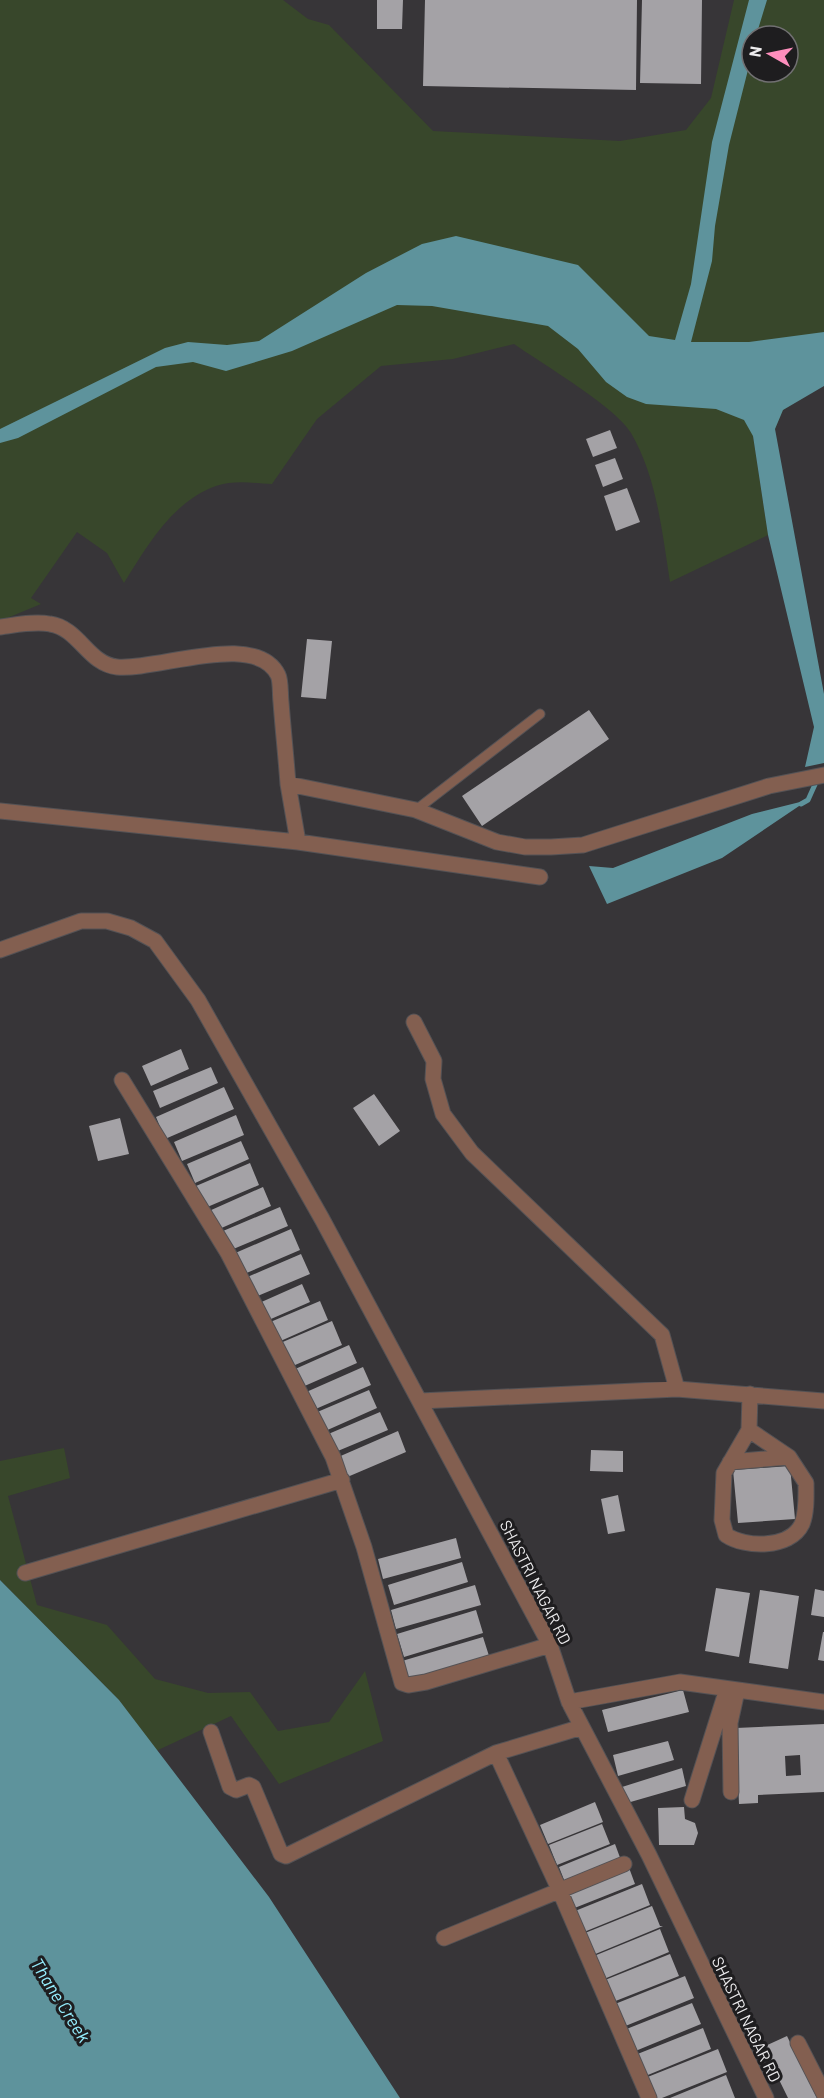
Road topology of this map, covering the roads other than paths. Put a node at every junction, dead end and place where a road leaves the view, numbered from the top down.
1 (0, 627) edge
2 (540, 714) dead end
3 (824, 775) edge
4 (288, 784) junction
5 (417, 810) junction
6 (0, 811) edge
7 (298, 842) junction
8 (540, 877) dead end
9 (0, 950) edge
10 (414, 1022) dead end
11 (122, 1080) dead end
12 (677, 1389) junction
13 (750, 1394) junction
14 (420, 1401) junction
15 (824, 1401) edge
16 (749, 1430) junction
17 (789, 1457) junction
18 (730, 1462) junction
19 (342, 1480) junction
20 (25, 1573) dead end
21 (550, 1646) junction
22 (732, 1690) junction
23 (569, 1702) junction
24 (824, 1702) edge
25 (582, 1727) junction
26 (211, 1732) dead end
27 (496, 1753) junction
28 (731, 1791) dead end
29 (692, 1800) dead end
30 (624, 1864) dead end
31 (559, 1889) junction
32 (444, 1938) dead end
33 (798, 2043) dead end
34 (824, 2094) edge
35 (649, 2098) edge
36 (766, 2098) edge

1 - 4 street
2 - 5 lane
3 - 5 street
4 - 5 street
4 - 7 street
6 - 7 street
7 - 8 street
9 - 14 street, SHASTRI NAGAR RD
10 - 12 street
11 - 19 street
12 - 13 street
12 - 14 street
13 - 15 street
13 - 16 street
14 - 21 street, SHASTRI NAGAR RD
16 - 17 street
16 - 18 street
17 - 18 street
17 - 18 street
19 - 20 street
19 - 21 street
21 - 23 street, SHASTRI NAGAR RD
22 - 23 street
22 - 24 street
22 - 28 street
22 - 29 street
23 - 25 street, SHASTRI NAGAR RD
25 - 27 street
25 - 36 street, SHASTRI NAGAR RD
26 - 27 street
27 - 31 street
30 - 31 street
31 - 32 street
31 - 35 street
33 - 34 street

